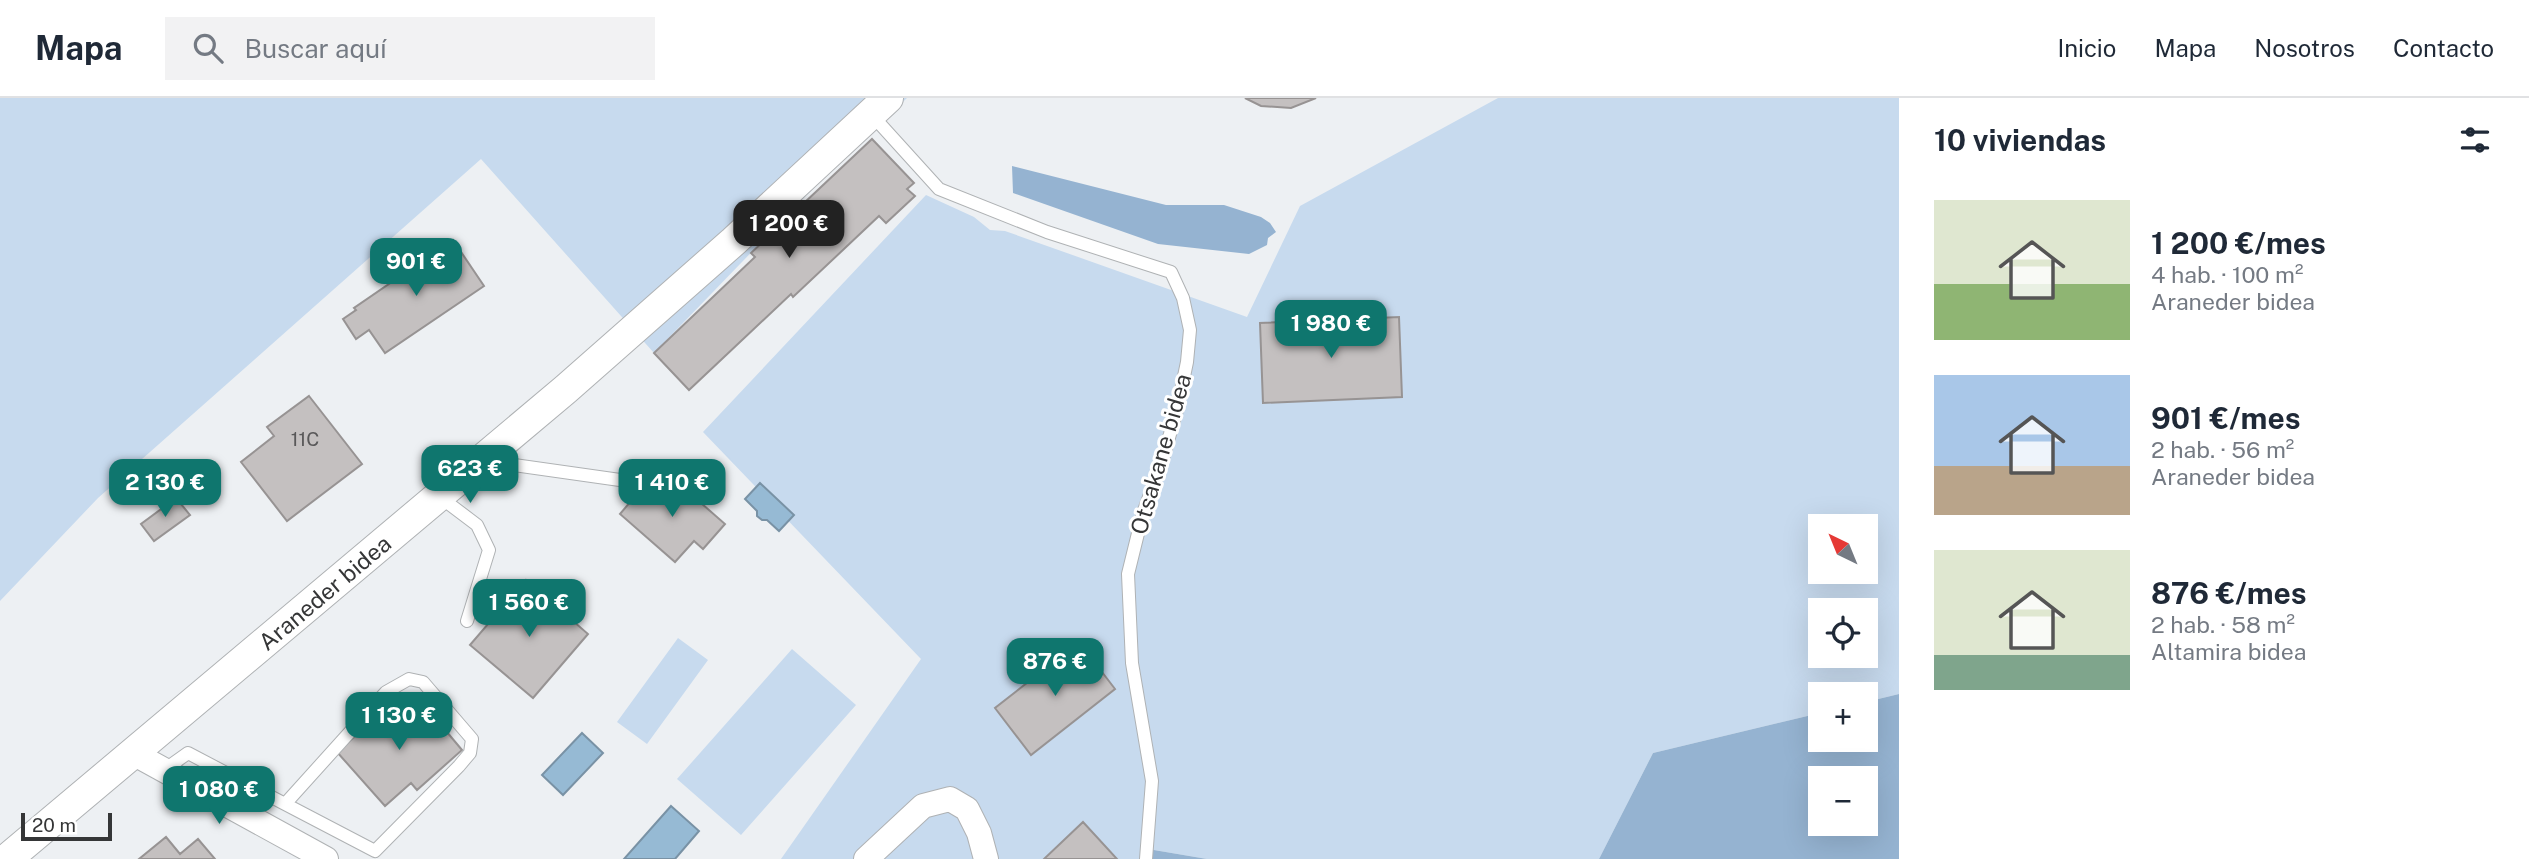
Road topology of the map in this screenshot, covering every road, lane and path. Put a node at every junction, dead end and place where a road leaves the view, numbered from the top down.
1 (879, 106) edge
2 (483, 461) junction
3 (634, 482) dead end
4 (440, 497) junction
5 (467, 621) dead end
6 (133, 753) junction
7 (164, 770) junction
8 (285, 804) junction
9 (7, 859) edge
10 (326, 859) edge
11 (866, 859) edge
12 (986, 859) edge
13 (1146, 859) edge

1 - 2 street, Araneder bidea
1 - 13 lane, Otsakane bidea
2 - 3 lane
2 - 4 street, Araneder bidea
4 - 5 lane
4 - 6 street, Araneder bidea
6 - 7 street
6 - 9 street, Araneder bidea
7 - 8 lane
7 - 10 street
8 - 8 lane
11 - 12 street

